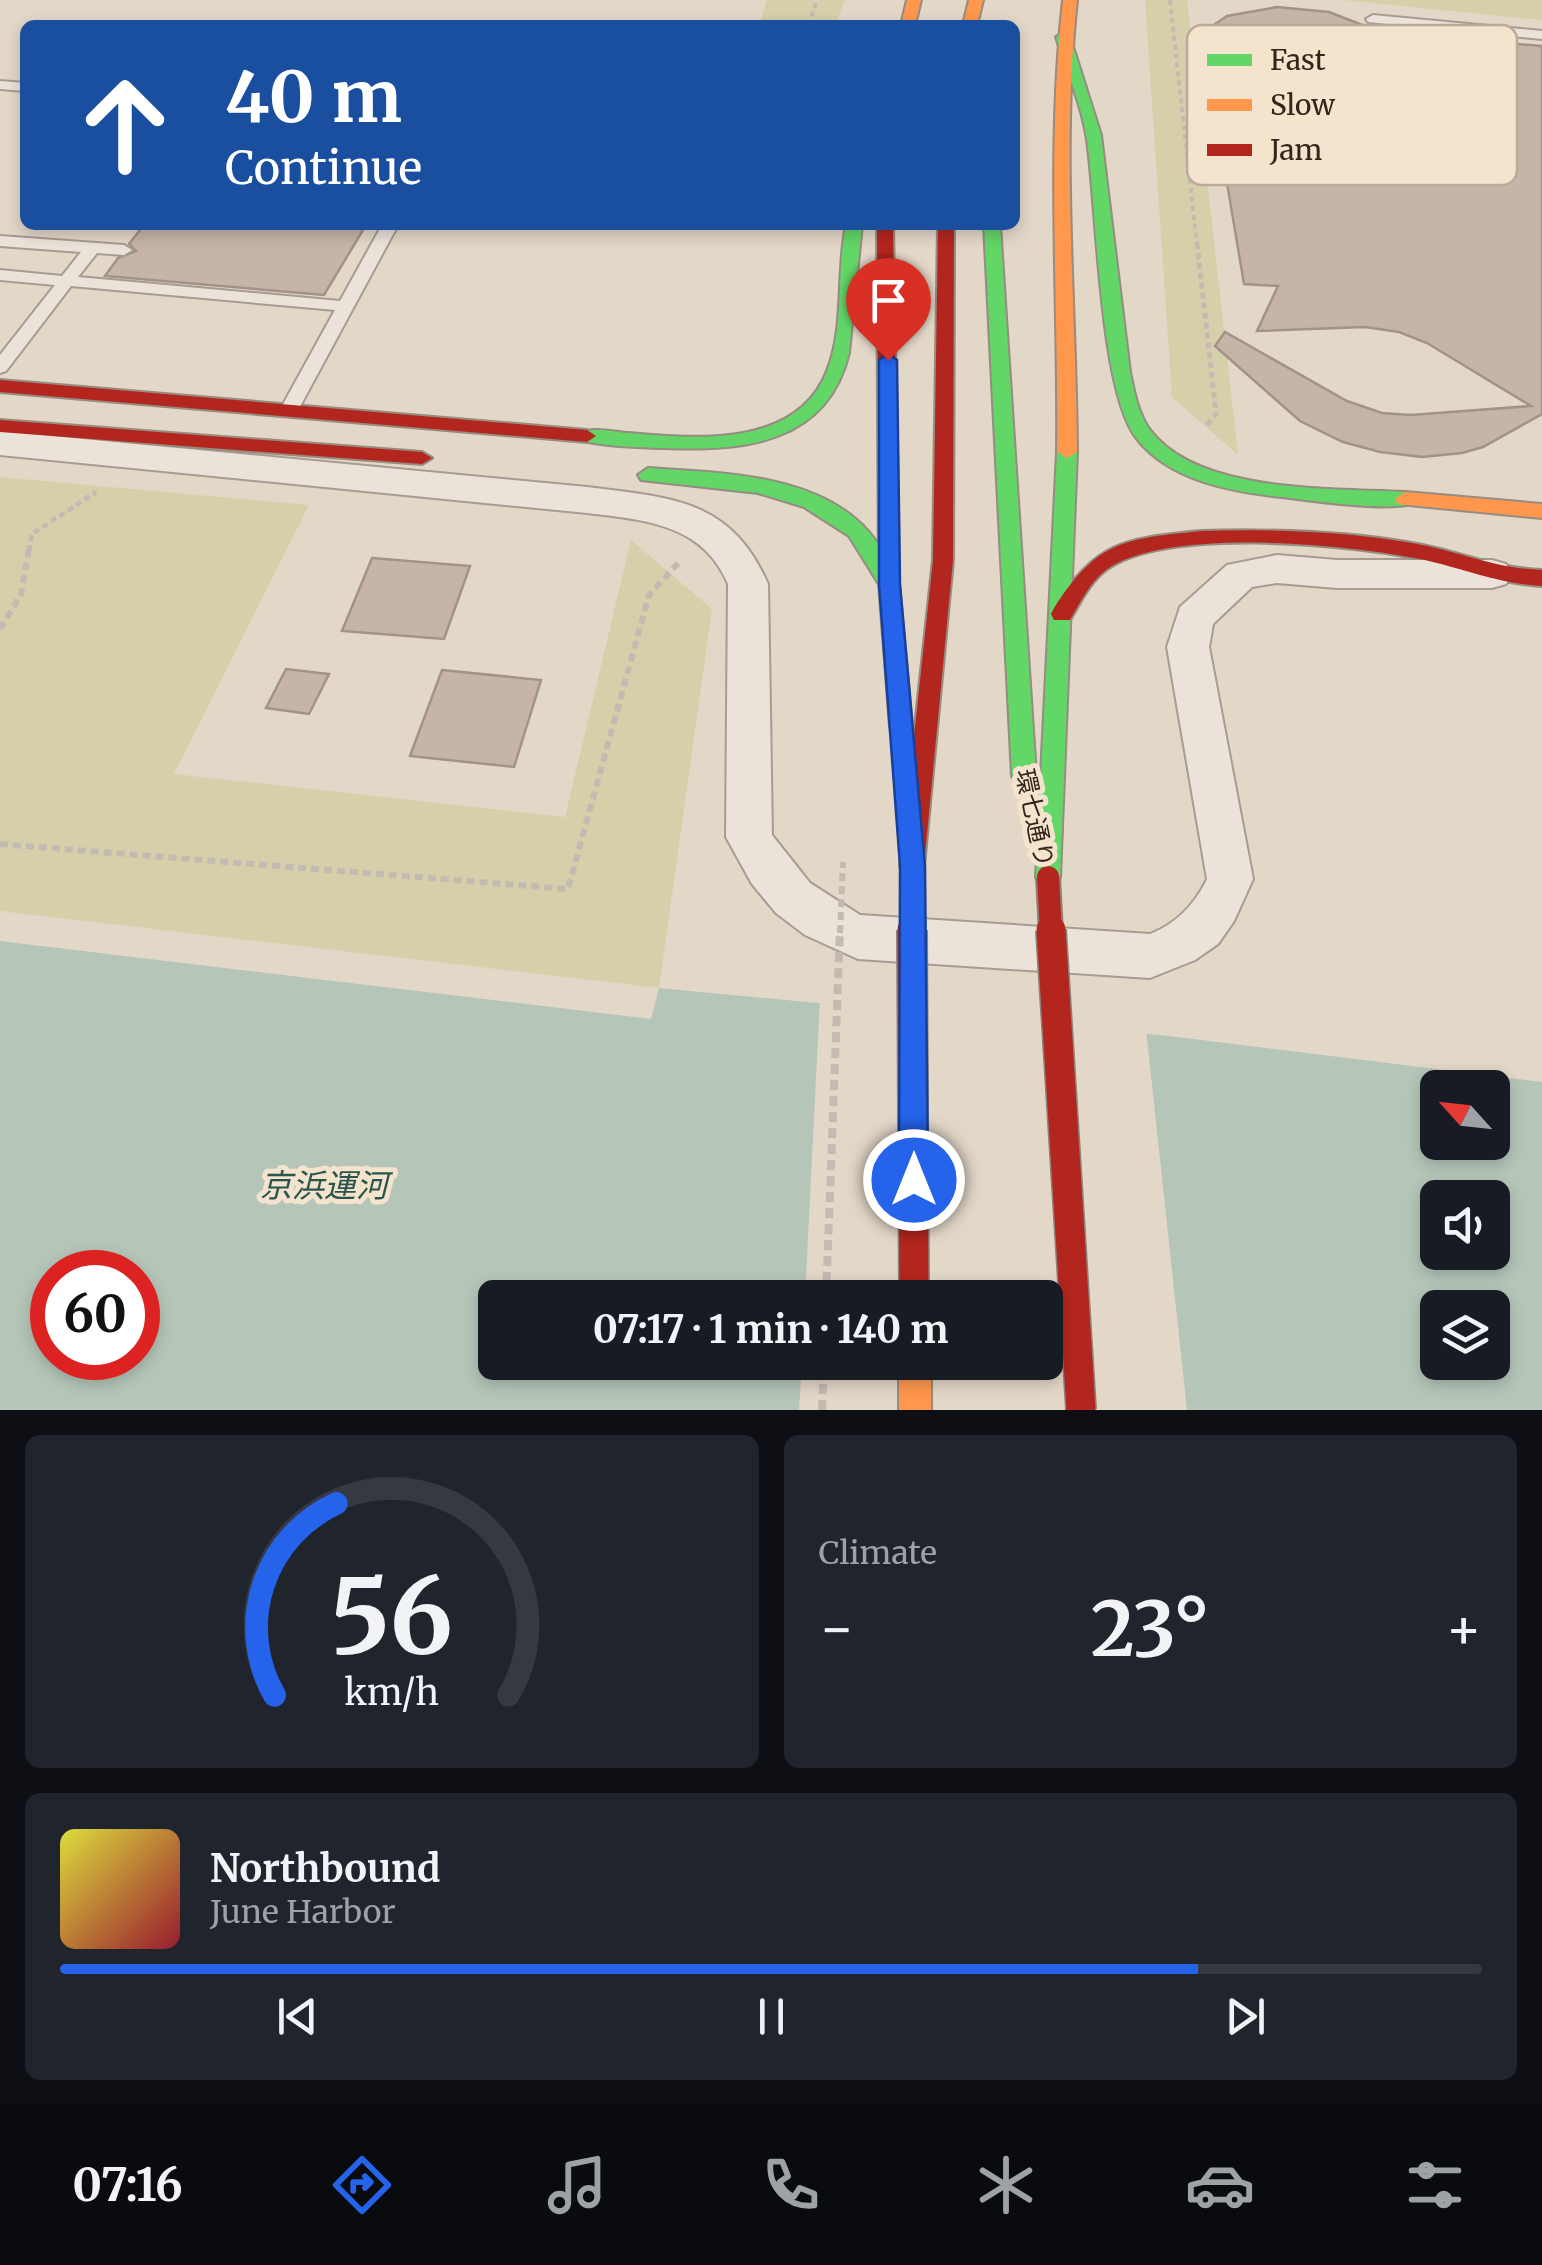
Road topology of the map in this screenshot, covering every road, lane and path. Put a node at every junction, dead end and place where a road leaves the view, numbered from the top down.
1 (1070, 0) edge
2 (1170, 0) edge
3 (1372, 19) dead end
4 (1436, 25) edge
5 (1517, 33) edge
6 (1542, 35) edge
7 (1063, 37) junction
8 (1187, 153) edge
9 (1191, 185) edge
10 (387, 230) edge
11 (852, 230) edge
12 (885, 230) edge
13 (946, 230) edge
14 (992, 230) edge
15 (4, 246) edge
16 (92, 248) junction
17 (124, 250) dead end
18 (340, 268) dead end
19 (364, 269) junction
20 (0, 276) edge
21 (66, 281) junction
22 (343, 306) junction
23 (0, 367) edge
24 (0, 386) edge
25 (290, 408) junction
26 (0, 426) edge
27 (1194, 439) dead end
28 (0, 443) edge
29 (454, 460) dead end
30 (631, 474) dead end
31 (103, 487) dead end
32 (1542, 510) edge
33 (689, 552) dead end
34 (1496, 574) junction
35 (1542, 578) edge
36 (889, 584) junction
37 (1062, 614) junction
38 (0, 629) edge
39 (0, 844) edge
40 (843, 862) dead end
41 (912, 866) junction
42 (1048, 877) junction
43 (827, 1280) edge
44 (914, 1280) edge
45 (823, 1380) edge
46 (915, 1380) edge
47 (822, 1410) edge
48 (915, 1410) edge
49 (1081, 1410) edge

1 - 7 main road
2 - 8 path
3 - 4 lane
5 - 6 lane
7 - 32 main road
7 - 37 main road
9 - 27 path
10 - 19 lane
11 - 25 main road
12 - 36 main road
13 - 41 main road
14 - 42 main road, 環七通り
15 - 16 lane
16 - 17 lane
16 - 21 lane
18 - 19 lane
19 - 22 lane
20 - 21 lane
21 - 22 lane
21 - 23 lane
22 - 25 lane
24 - 25 main road
26 - 29 main road
28 - 34 street
30 - 36 main road
31 - 38 path
33 - 39 path
34 - 35 main road
34 - 37 main road
36 - 41 main road
37 - 42 main road
40 - 43 path, bridge
41 - 44 main road, bridge
42 - 49 main road, 環七通り, bridge
45 - 47 path
46 - 48 main road

